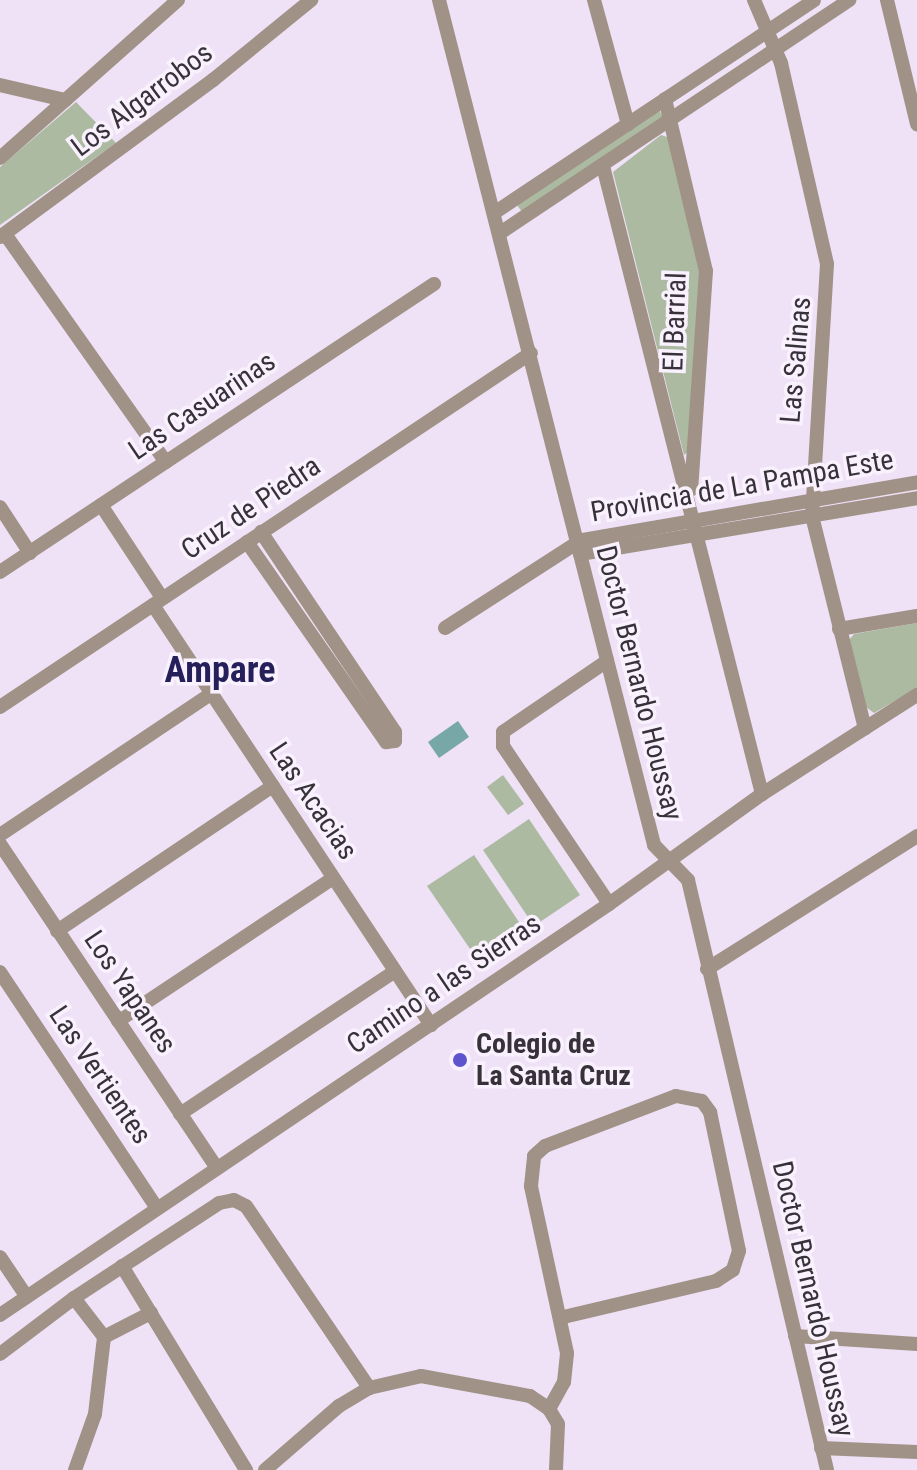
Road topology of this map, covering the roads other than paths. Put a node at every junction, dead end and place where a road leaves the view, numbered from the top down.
1 (178, 0) edge
2 (311, 0) edge
3 (439, 0) edge
4 (594, 0) edge
5 (754, 0) edge
6 (814, 0) edge
7 (850, 0) edge
8 (887, 0) edge
9 (766, 32) junction
10 (777, 48) junction
11 (0, 85) edge
12 (665, 99) junction
13 (65, 100) junction
14 (670, 120) junction
15 (628, 124) junction
16 (917, 124) edge
17 (0, 158) edge
18 (603, 166) junction
19 (497, 223) junction
20 (2, 236) edge
21 (434, 284) dead end
22 (531, 353) junction
23 (166, 462) junction
24 (917, 482) edge
25 (917, 498) edge
26 (811, 501) junction
27 (101, 505) junction
28 (0, 507) edge
29 (691, 511) junction
30 (812, 516) junction
31 (261, 532) junction
32 (696, 534) junction
33 (247, 542) junction
34 (578, 546) junction
35 (30, 553) junction
36 (0, 572) edge
37 (158, 602) junction
38 (917, 616) edge
39 (445, 628) dead end
40 (839, 629) junction
41 (607, 661) junction
42 (211, 694) junction
43 (917, 695) edge
44 (0, 707) edge
45 (865, 728) junction
46 (273, 786) junction
47 (762, 794) junction
48 (0, 835) edge
49 (917, 836) edge
50 (0, 844) edge
51 (671, 861) junction
52 (333, 878) junction
53 (609, 904) junction
54 (57, 931) junction
55 (707, 969) junction
56 (395, 971) junction
57 (2, 979) edge
58 (118, 1021) junction
59 (431, 1025) junction
60 (180, 1114) junction
61 (217, 1168) junction
62 (157, 1208) junction
63 (0, 1257) edge
64 (122, 1266) junction
65 (27, 1297) junction
66 (74, 1298) junction
67 (151, 1313) junction
68 (0, 1315) edge
69 (560, 1318) junction
70 (795, 1336) junction
71 (104, 1337) junction
72 (917, 1344) edge
73 (0, 1354) edge
74 (369, 1388) junction
75 (549, 1409) junction
76 (821, 1448) junction
77 (917, 1452) edge
78 (75, 1470) edge
79 (246, 1470) edge
80 (265, 1470) edge
81 (556, 1470) edge
82 (827, 1470) edge

1 - 13 street
2 - 20 street, Los Algarrobos
3 - 19 street, Doctor Bernardo Houssay
4 - 15 street
5 - 9 street, Las Salinas
6 - 9 street
7 - 10 street
8 - 16 street
9 - 10 street, Las Salinas
9 - 12 street
10 - 14 street
10 - 26 street, Las Salinas
11 - 13 street
12 - 14 street, El Barrial
12 - 15 street
13 - 17 street
14 - 18 street
14 - 29 street, El Barrial
15 - 19 street
18 - 19 street
18 - 29 street, El Barrial
19 - 22 street, Doctor Bernardo Houssay
20 - 23 street
21 - 23 street, Las Casuarinas
22 - 31 street, Cruz de Piedra
22 - 34 street, Doctor Bernardo Houssay
23 - 27 street, Las Casuarinas
24 - 26 street, Provincia de La Pampa Este
25 - 30 street, Provincia de La Pampa Este
26 - 29 street, Provincia de La Pampa Este
26 - 30 street, Las Salinas
27 - 35 street, Las Casuarinas
27 - 37 street, Las Acacias
28 - 35 street
29 - 32 street, El Barrial
29 - 34 street, Provincia de La Pampa Este
30 - 32 street, Provincia de La Pampa Este
30 - 40 street, Las Salinas
31 - 33 street, Cruz de Piedra
31 - 33 street
32 - 34 street, Provincia de La Pampa Este
32 - 47 street, El Barrial
33 - 37 street, Cruz de Piedra
34 - 39 street, Provincia de La Pampa Este
34 - 41 street, Doctor Bernardo Houssay
35 - 36 street, Las Casuarinas
37 - 42 street, Las Acacias
37 - 44 street, Cruz de Piedra
38 - 40 street
40 - 45 street, Las Salinas
41 - 51 street, Doctor Bernardo Houssay
41 - 53 street
42 - 46 street, Las Acacias
42 - 48 street
43 - 45 street, Camino a las Sierras
45 - 47 street, Camino a las Sierras
46 - 52 street, Las Acacias
46 - 54 street
47 - 51 street, Camino a las Sierras
49 - 55 street
50 - 54 street, Los Yapanes
51 - 53 street, Camino a las Sierras
51 - 55 street, Doctor Bernardo Houssay
52 - 56 street, Las Acacias
52 - 58 street
53 - 59 street, Camino a las Sierras
54 - 58 street, Los Yapanes
55 - 70 street, Doctor Bernardo Houssay
56 - 59 street, Las Acacias
56 - 60 street
57 - 62 street, Las Vertientes
58 - 60 street, Los Yapanes
59 - 61 street, Camino a las Sierras
60 - 61 street, Los Yapanes
61 - 62 street, Camino a las Sierras
62 - 65 street, Camino a las Sierras
63 - 65 street
64 - 66 street
64 - 67 street
64 - 74 street
65 - 68 street, Camino a las Sierras
66 - 71 street
66 - 73 street
67 - 71 street
67 - 79 street
69 - 69 street
69 - 75 street
70 - 72 street
70 - 76 street, Doctor Bernardo Houssay
71 - 78 street
74 - 75 street
74 - 80 street
75 - 81 street
76 - 77 street
76 - 82 street, Doctor Bernardo Houssay

